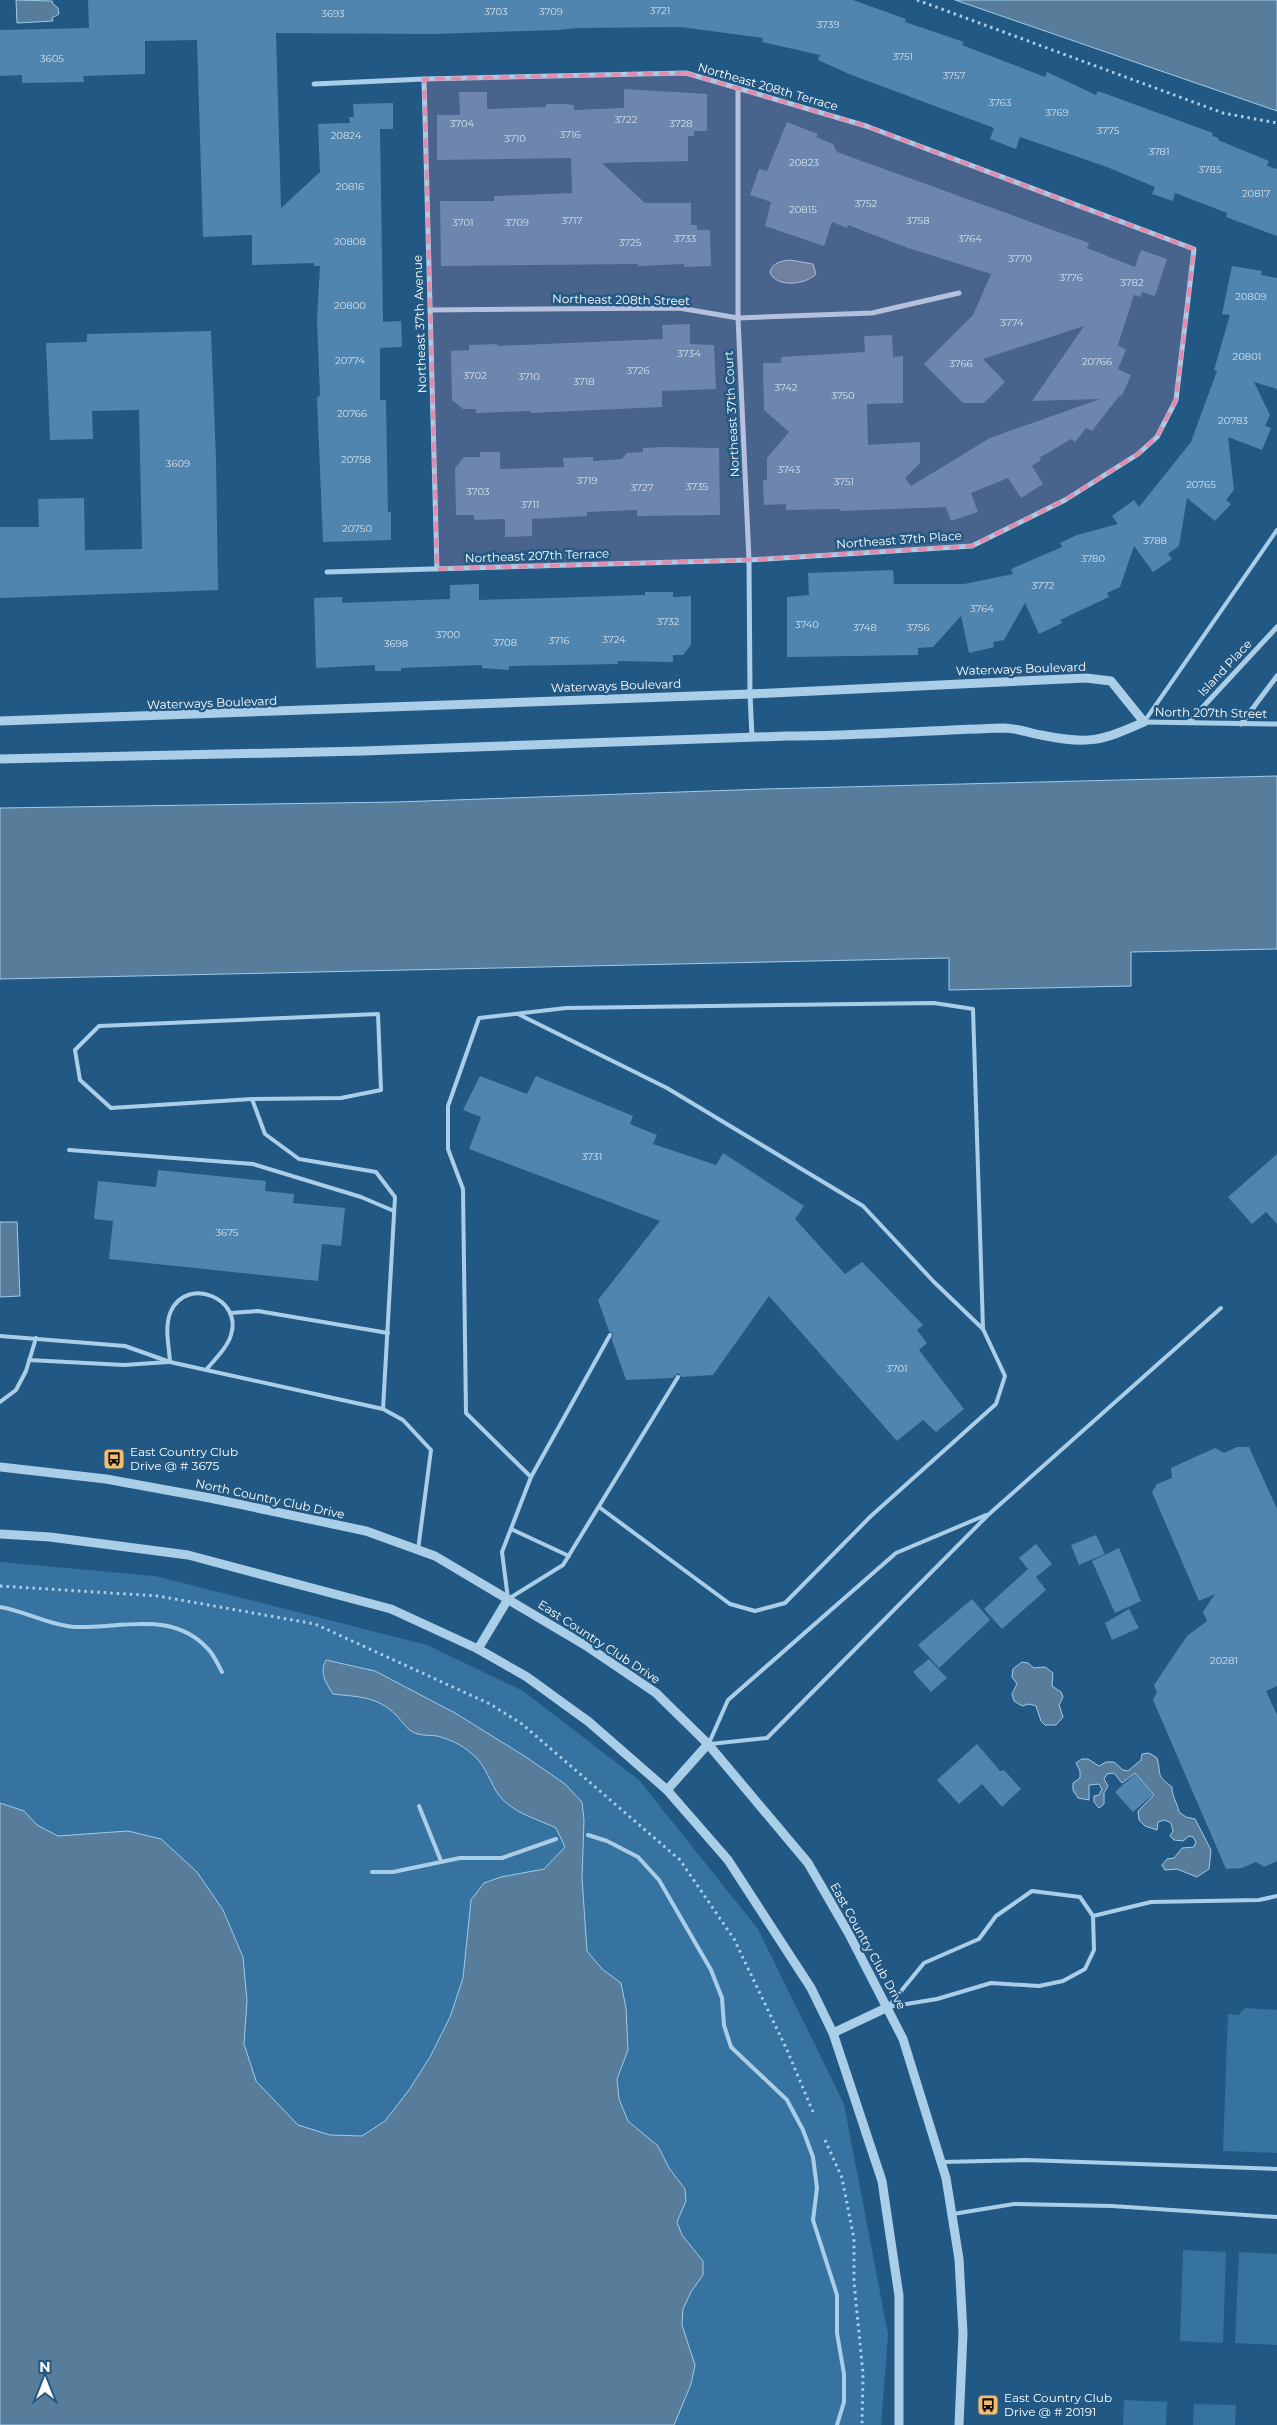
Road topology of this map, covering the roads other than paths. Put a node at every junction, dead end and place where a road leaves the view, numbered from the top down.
1 (424, 79) junction
2 (314, 84) dead end
3 (738, 89) junction
4 (1194, 249) joint
5 (959, 293) dead end
6 (430, 310) junction
7 (738, 318) junction
8 (1277, 530) edge
9 (749, 560) junction
10 (437, 569) junction
11 (326, 572) dead end
12 (1277, 627) edge
13 (1277, 676) edge
14 (750, 694) junction
15 (0, 722) edge
16 (1144, 722) junction
17 (1189, 722) junction
18 (1241, 724) junction
19 (1277, 724) edge
20 (752, 737) junction
21 (0, 759) edge
22 (518, 1014) junction
23 (252, 1099) junction
24 (69, 1150) dead end
25 (394, 1211) junction
26 (1221, 1308) dead end
27 (230, 1313) junction
28 (983, 1329) junction
29 (388, 1333) junction
30 (610, 1335) dead end
31 (0, 1336) edge
32 (36, 1338) junction
33 (29, 1360) junction
34 (170, 1362) junction
35 (206, 1370) junction
36 (678, 1377) dead end
37 (0, 1402) edge
38 (383, 1409) junction
39 (0, 1467) edge
40 (531, 1476) junction
41 (599, 1507) junction
42 (988, 1515) junction
43 (511, 1529) junction
44 (0, 1534) edge
45 (418, 1550) junction
46 (569, 1556) junction
47 (508, 1599) junction
48 (519, 1605) joint
49 (0, 1607) edge
50 (478, 1649) junction
51 (222, 1672) dead end
52 (708, 1744) junction
53 (667, 1790) junction
54 (419, 1806) dead end
55 (588, 1835) dead end
56 (556, 1840) dead end
57 (440, 1861) junction
58 (372, 1872) dead end
59 (1277, 1896) edge
60 (1093, 1916) junction
61 (888, 2007) junction
62 (833, 2033) junction
63 (941, 2162) junction
64 (1277, 2169) edge
65 (952, 2214) junction
66 (1277, 2216) edge
67 (837, 2425) edge
68 (899, 2425) edge
69 (959, 2425) edge

1 - 2 street, Northeast 208th Terrace
1 - 3 street, Northeast 208th Terrace
1 - 6 street, Northeast 37th Avenue
3 - 4 street, Northeast 208th Terrace
3 - 7 street, Northeast 37th Court
4 - 9 street, Northeast 37th Place
5 - 7 street, Northeast 208th Street
6 - 7 street, Northeast 208th Street
6 - 10 street, Northeast 37th Avenue
7 - 9 street, Northeast 37th Court
8 - 16 lane
9 - 10 street, Northeast 207th Terrace
9 - 14 street, Northeast 37th Court
10 - 11 street, Northeast 207th Terrace
12 - 17 street, Island Place
13 - 18 street
14 - 15 street, Waterways Boulevard
14 - 16 street, Waterways Boulevard
14 - 20 street, Northeast 37th Court
16 - 17 street, North 207th Street
16 - 20 street
17 - 18 street, North 207th Street
18 - 19 street, North 207th Street
20 - 21 street
22 - 28 lane
22 - 28 lane
22 - 40 lane
23 - 23 lane
23 - 25 lane
24 - 25 lane
25 - 29 lane
26 - 42 lane
27 - 29 lane
27 - 34 lane
27 - 35 lane
28 - 41 lane
29 - 38 lane
30 - 40 lane
31 - 32 lane
32 - 33 lane
32 - 34 lane
33 - 34 lane
33 - 37 lane
34 - 35 lane
35 - 38 lane
36 - 41 lane
38 - 45 lane
39 - 45 street, North Country Club Drive
40 - 43 lane
41 - 46 lane
42 - 52 lane
42 - 52 lane
43 - 46 lane
43 - 47 lane
44 - 50 street
45 - 47 street, North Country Club Drive
46 - 47 lane
47 - 48 street, North Country Club Drive
47 - 50 street
48 - 52 street, East Country Club Drive
49 - 51 lane
50 - 53 street
52 - 53 street
52 - 61 street, East Country Club Drive
53 - 62 street
54 - 57 lane
55 - 67 lane
56 - 57 lane
57 - 58 lane
59 - 60 lane
60 - 61 lane
60 - 61 lane
61 - 62 street
61 - 63 street, East Country Club Drive
62 - 68 street
63 - 64 lane
63 - 65 street, East Country Club Drive
65 - 66 lane
65 - 69 street, East Country Club Drive

